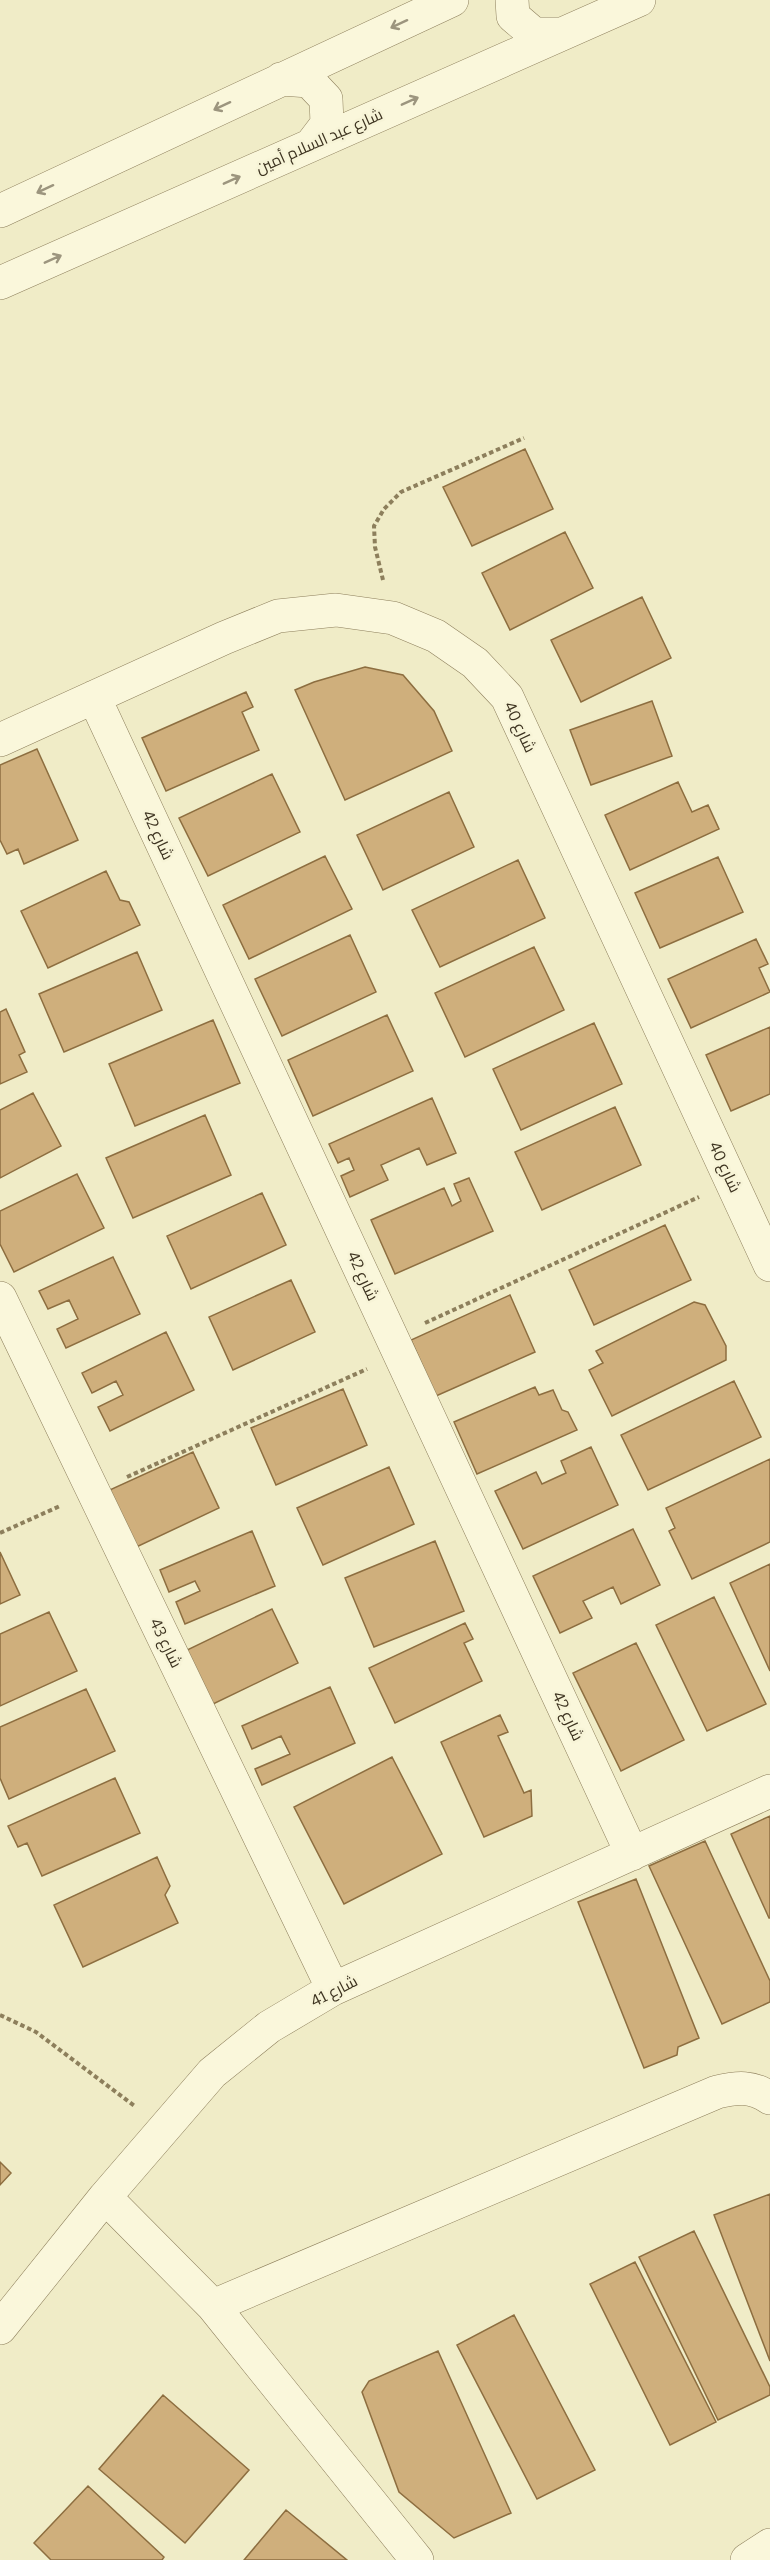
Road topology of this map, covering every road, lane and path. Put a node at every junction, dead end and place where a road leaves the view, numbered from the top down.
1 (452, 0) edge
2 (512, 0) edge
3 (639, 0) edge
4 (562, 34) junction
5 (281, 78) junction
6 (311, 145) junction
7 (0, 211) edge
8 (0, 283) edge
9 (524, 438) dead end
10 (393, 618) junction
11 (94, 697) junction
12 (0, 740) edge
13 (731, 1182) junction
14 (770, 1265) edge
15 (0, 1298) edge
16 (396, 1346) junction
17 (93, 1492) junction
18 (0, 1533) edge
19 (770, 1791) edge
20 (632, 1854) junction
21 (333, 1989) junction
22 (0, 2015) edge
23 (770, 2098) edge
24 (163, 2127) junction
25 (105, 2197) junction
26 (213, 2306) junction
27 (0, 2328) edge
28 (770, 2545) edge
29 (417, 2560) edge
30 (747, 2560) edge

1 -> 5 street
2 - 4 street
3 - 4 street, شارع عبد السلام أمين
6 -> 4 street, شارع عبد السلام أمين
5 - 6 street
5 -> 7 street
8 -> 6 street, شارع عبد السلام أمين
9 - 10 path
10 - 11 street, شارع 40
10 - 13 street, شارع 40
11 - 12 street, شارع 40
11 - 16 street, شارع 42
13 - 14 street, شارع 40
13 - 16 path
15 - 17 street, شارع 43
16 - 17 path
16 - 20 street, شارع 42
17 - 18 path
17 - 21 street, شارع 43
19 - 20 street, شارع 41
20 - 21 street, شارع 41
21 - 24 street, شارع 41
22 - 24 path
23 - 26 street
24 - 25 street, شارع 41
25 - 26 street
25 - 27 street, شارع 41
26 - 29 street
28 - 30 street

